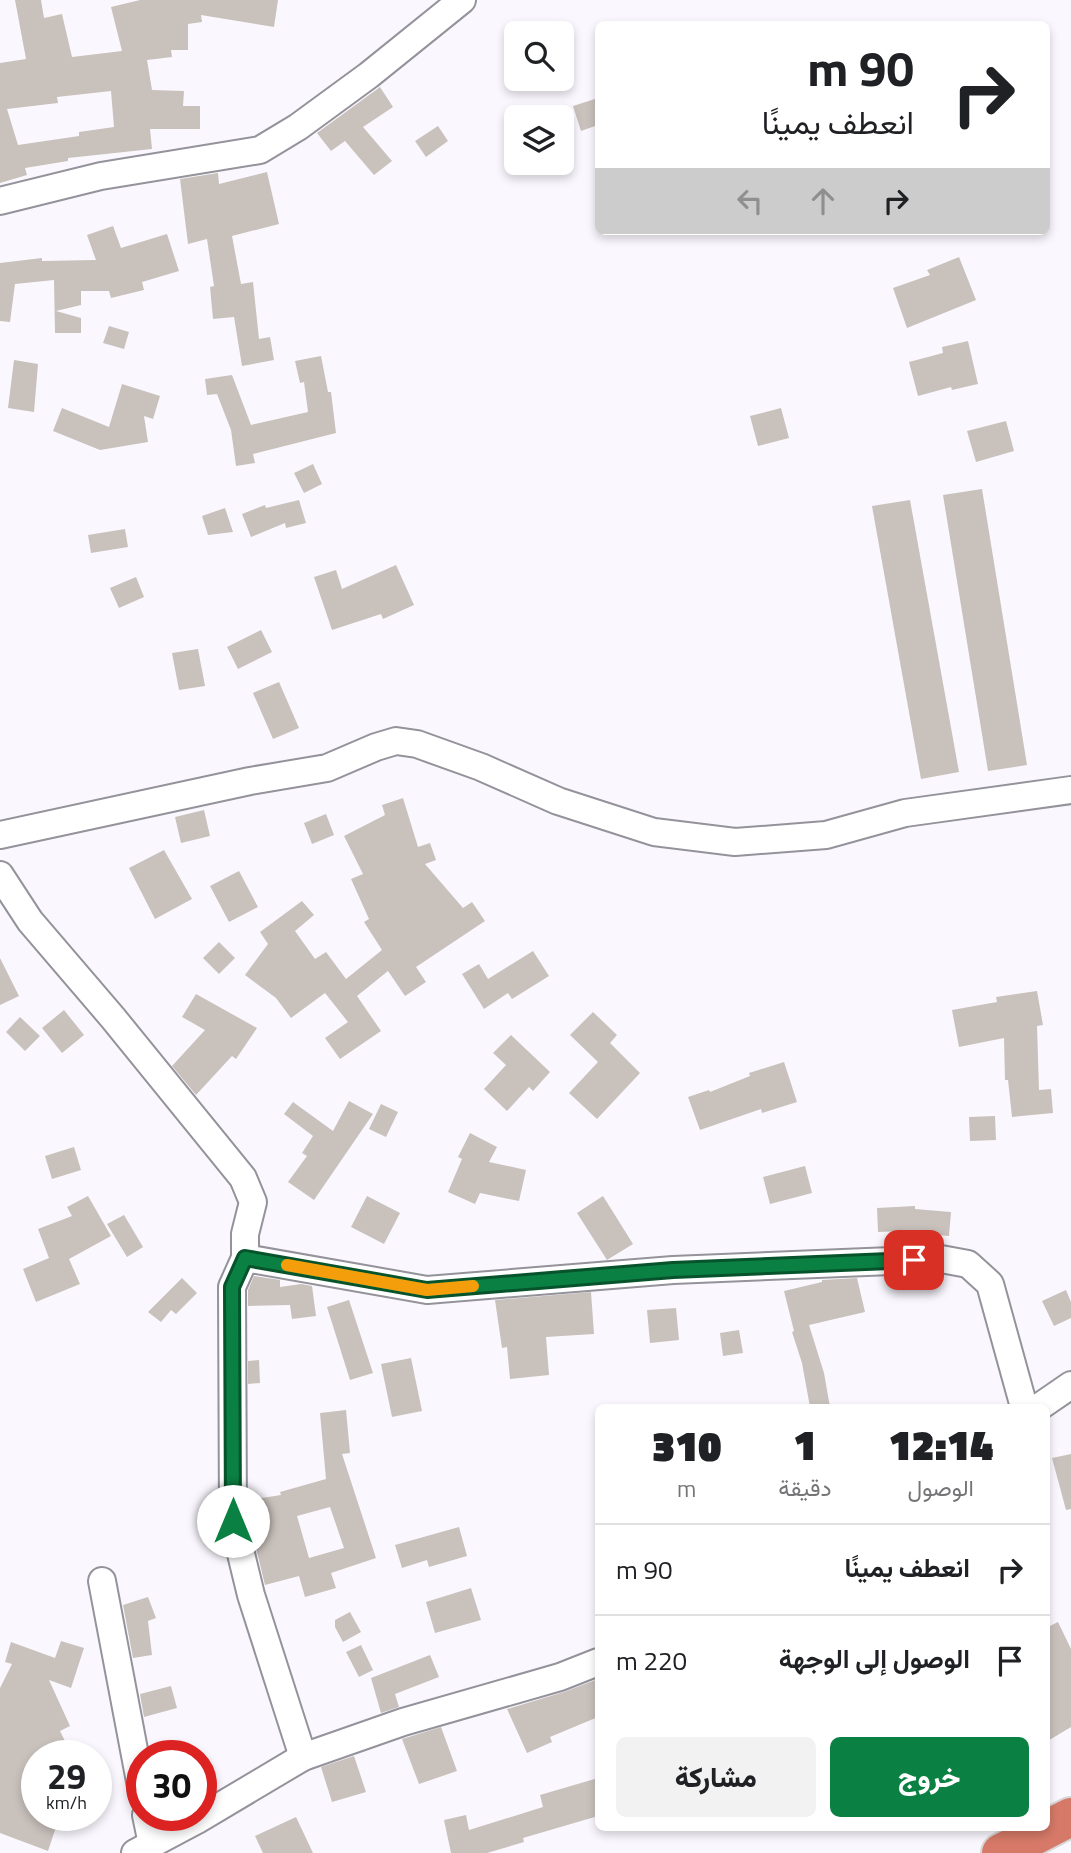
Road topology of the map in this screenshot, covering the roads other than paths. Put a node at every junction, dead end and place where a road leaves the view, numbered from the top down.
1 (462, 0) edge
2 (0, 201) edge
3 (1071, 790) edge
4 (0, 835) edge
5 (0, 875) edge
6 (245, 1258) junction
7 (1071, 1384) edge
8 (1023, 1404) edge
9 (1043, 1404) edge
10 (102, 1581) dead end
11 (595, 1663) edge
12 (132, 1740) edge
13 (303, 1757) junction
14 (1071, 1816) edge
15 (1050, 1827) edge
16 (145, 1831) edge
17 (1043, 1831) edge
18 (144, 1849) edge
19 (1001, 1853) edge

1 - 2 street
3 - 4 street
5 - 6 street
6 - 8 street
6 - 13 street
7 - 9 street
10 - 12 street
11 - 13 street
13 - 18 street
14 - 15 highway
16 - 18 street
17 - 19 highway

